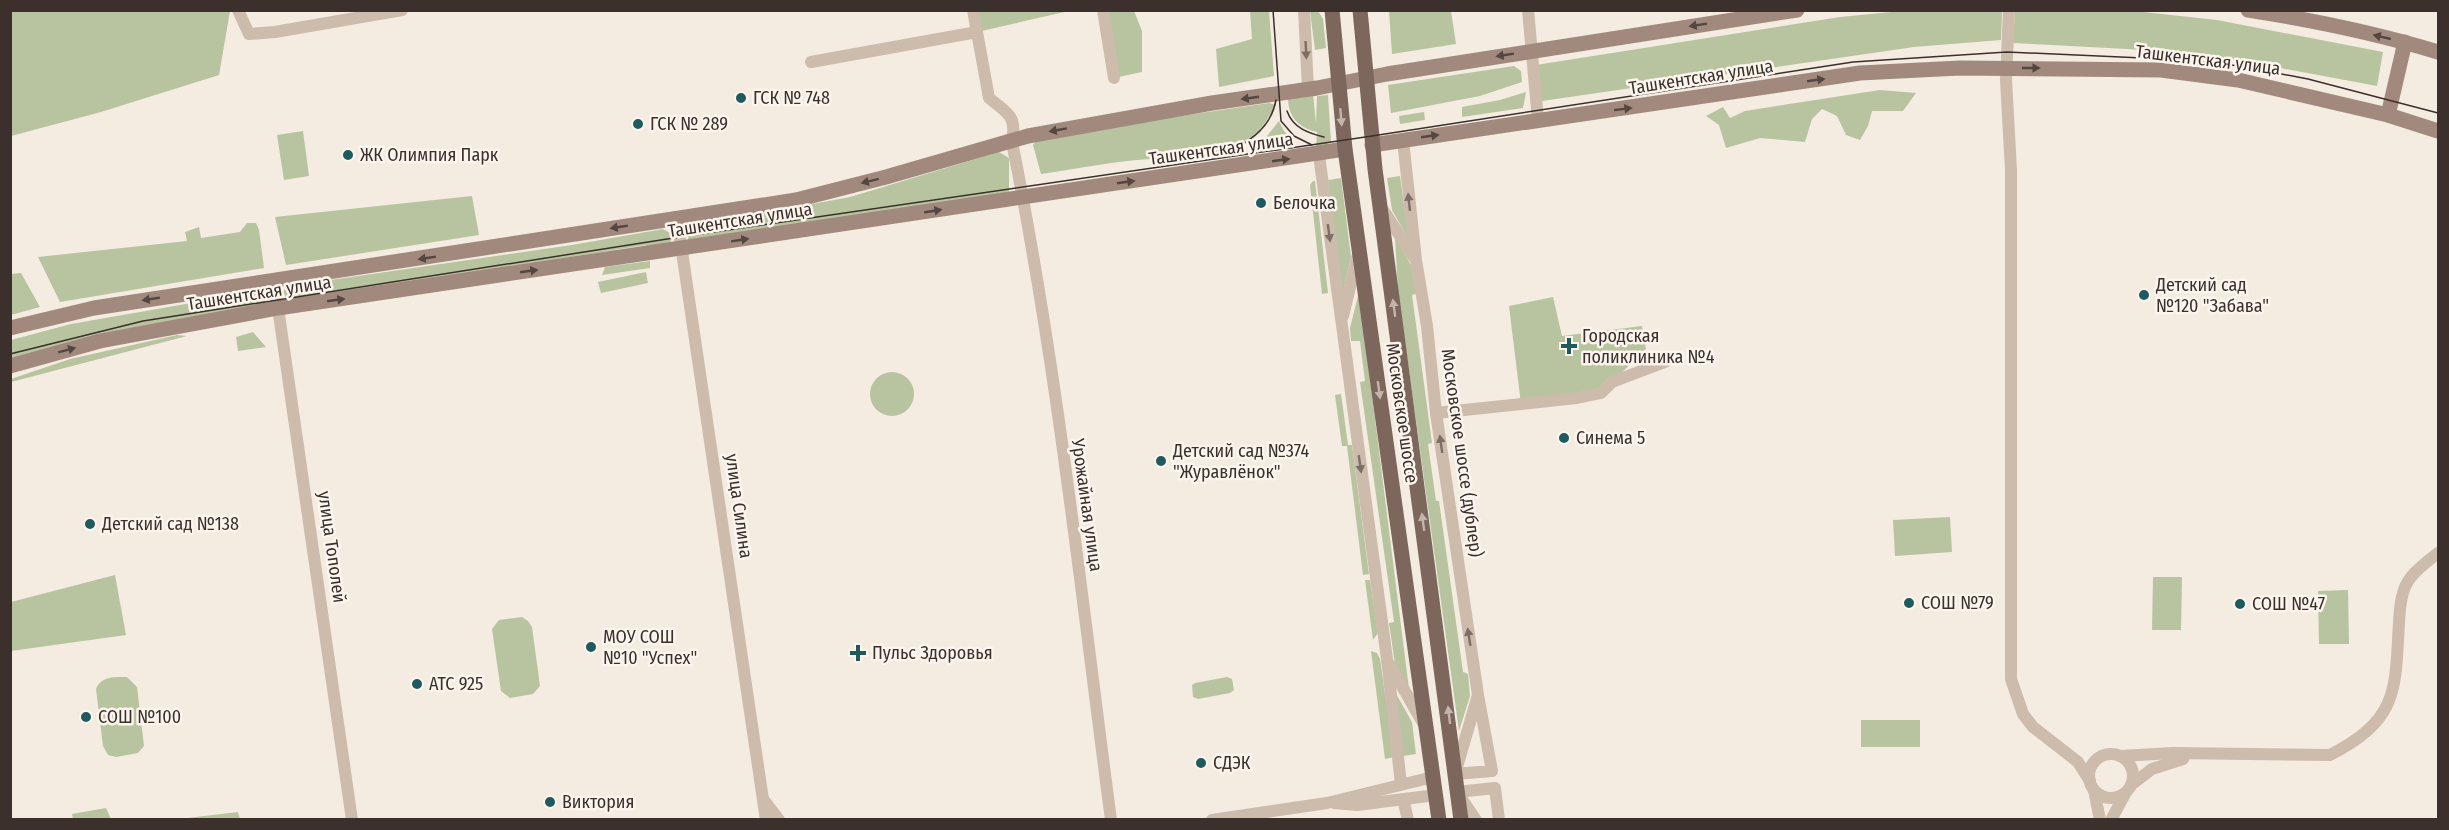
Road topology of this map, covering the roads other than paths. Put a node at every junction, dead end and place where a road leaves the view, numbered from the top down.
1 (238, 10) edge
2 (402, 10) edge
3 (973, 10) edge
4 (1103, 10) edge
5 (1304, 10) edge
6 (1360, 10) edge
7 (1528, 10) edge
8 (1797, 10) edge
9 (2009, 10) edge
10 (2248, 10) edge
11 (1331, 13) edge
12 (977, 32) junction
13 (2405, 42) junction
14 (1531, 51) junction
15 (2439, 52) edge
16 (811, 62) dead end
17 (2007, 68) junction
18 (1114, 78) dead end
19 (1365, 79) junction
20 (1338, 84) junction
21 (1308, 89) junction
22 (2388, 115) junction
23 (1538, 120) junction
24 (2439, 131) edge
25 (1403, 140) junction
26 (1012, 142) junction
27 (1372, 145) junction
28 (1345, 149) junction
29 (1319, 155) junction
30 (1023, 197) junction
31 (1380, 205) junction
32 (677, 218) junction
33 (682, 249) junction
34 (1359, 249) junction
35 (1416, 260) junction
36 (274, 280) junction
37 (278, 308) junction
38 (1341, 323) junction
39 (10, 328) edge
40 (1665, 362) dead end
41 (10, 366) edge
42 (1436, 413) junction
43 (2439, 553) edge
44 (1387, 659) junction
45 (1478, 694) junction
46 (1426, 729) junction
47 (2064, 749) junction
48 (2107, 755) junction
49 (2205, 755) junction
50 (2120, 756) junction
51 (1455, 774) junction
52 (1433, 777) junction
53 (1401, 784) junction
54 (2092, 785) junction
55 (2128, 789) junction
56 (1457, 792) junction
57 (763, 799) junction
58 (1403, 799) junction
59 (1327, 803) junction
60 (1436, 811) edge
61 (352, 819) edge
62 (766, 819) edge
63 (779, 819) edge
64 (1111, 819) edge
65 (1212, 819) edge
66 (1408, 819) edge
67 (1461, 819) edge
68 (1476, 819) edge
69 (1499, 819) edge
70 (2100, 819) edge
71 (2111, 819) edge

1 - 2 street
3 - 12 street
4 - 18 street
5 -> 21 street
6 - 19 main road, Московское шоссе
7 - 14 street
8 -> 14 main road, Ташкентская улица
9 - 17 street
13 -> 10 main road
11 - 20 main road, Московское шоссе
12 - 16 street
12 - 26 street
13 - 15 main road
13 - 22 main road
14 -> 19 main road, Ташкентская улица
14 - 23 street
17 -> 22 main road, Ташкентская улица
23 -> 17 main road, Ташкентская улица
17 - 47 street
19 - 20 main road, Ташкентская улица
19 - 27 main road, Московское шоссе
20 - 21 main road, Ташкентская улица
20 -> 28 main road, Московское шоссе
21 -> 26 main road, Ташкентская улица
22 - 24 main road, Ташкентская улица
25 -> 23 main road, Ташкентская улица
25 - 27 main road, Ташкентская улица
35 -> 25 street, Московское шоссе (дублер)
26 - 30 street, Урожайная улица
26 -> 32 main road, Ташкентская улица
27 - 28 main road, Ташкентская улица
27 - 31 main road, Московское шоссе
28 - 29 main road, Ташкентская улица
28 - 34 main road, Московское шоссе
30 -> 29 main road, Ташкентская улица
29 -> 38 street
33 -> 30 main road, Ташкентская улица
30 - 64 street, Урожайная улица
31 - 35 street
51 -> 31 main road, Московское шоссе
32 - 33 street, улица Силина
32 -> 36 main road, Ташкентская улица
37 -> 33 main road, Ташкентская улица
33 - 57 street, улица Силина
34 - 38 street
34 -> 46 main road, Московское шоссе
35 - 42 street, Московское шоссе (дублер)
36 - 37 street, улица Тополей
36 -> 39 main road, Ташкентская улица
41 -> 37 main road, Ташкентская улица
37 - 61 street, улица Тополей
38 -> 44 street
40 - 42 street
45 -> 42 street, Московское шоссе (дублер)
43 - 49 street
44 - 46 street
44 - 53 street
45 - 51 street
45 - 51 street, Московское шоссе (дублер)
46 - 52 main road, Московское шоссе
47 - 48 street
47 - 54 street
48 - 50 street
48 - 54 street
49 - 50 street
49 - 55 street
50 - 55 street
51 - 52 main road
51 - 56 main road, Московское шоссе
52 - 53 street
52 - 60 main road, Московское шоссе
53 - 59 street
54 - 55 street
54 - 70 street
55 - 71 street
56 - 60 main road
56 - 67 main road, Московское шоссе
56 - 68 street
56 - 69 street
57 - 62 street, улица Силина
57 - 63 street
58 - 59 street
58 - 60 street
58 - 66 street
59 - 65 street

